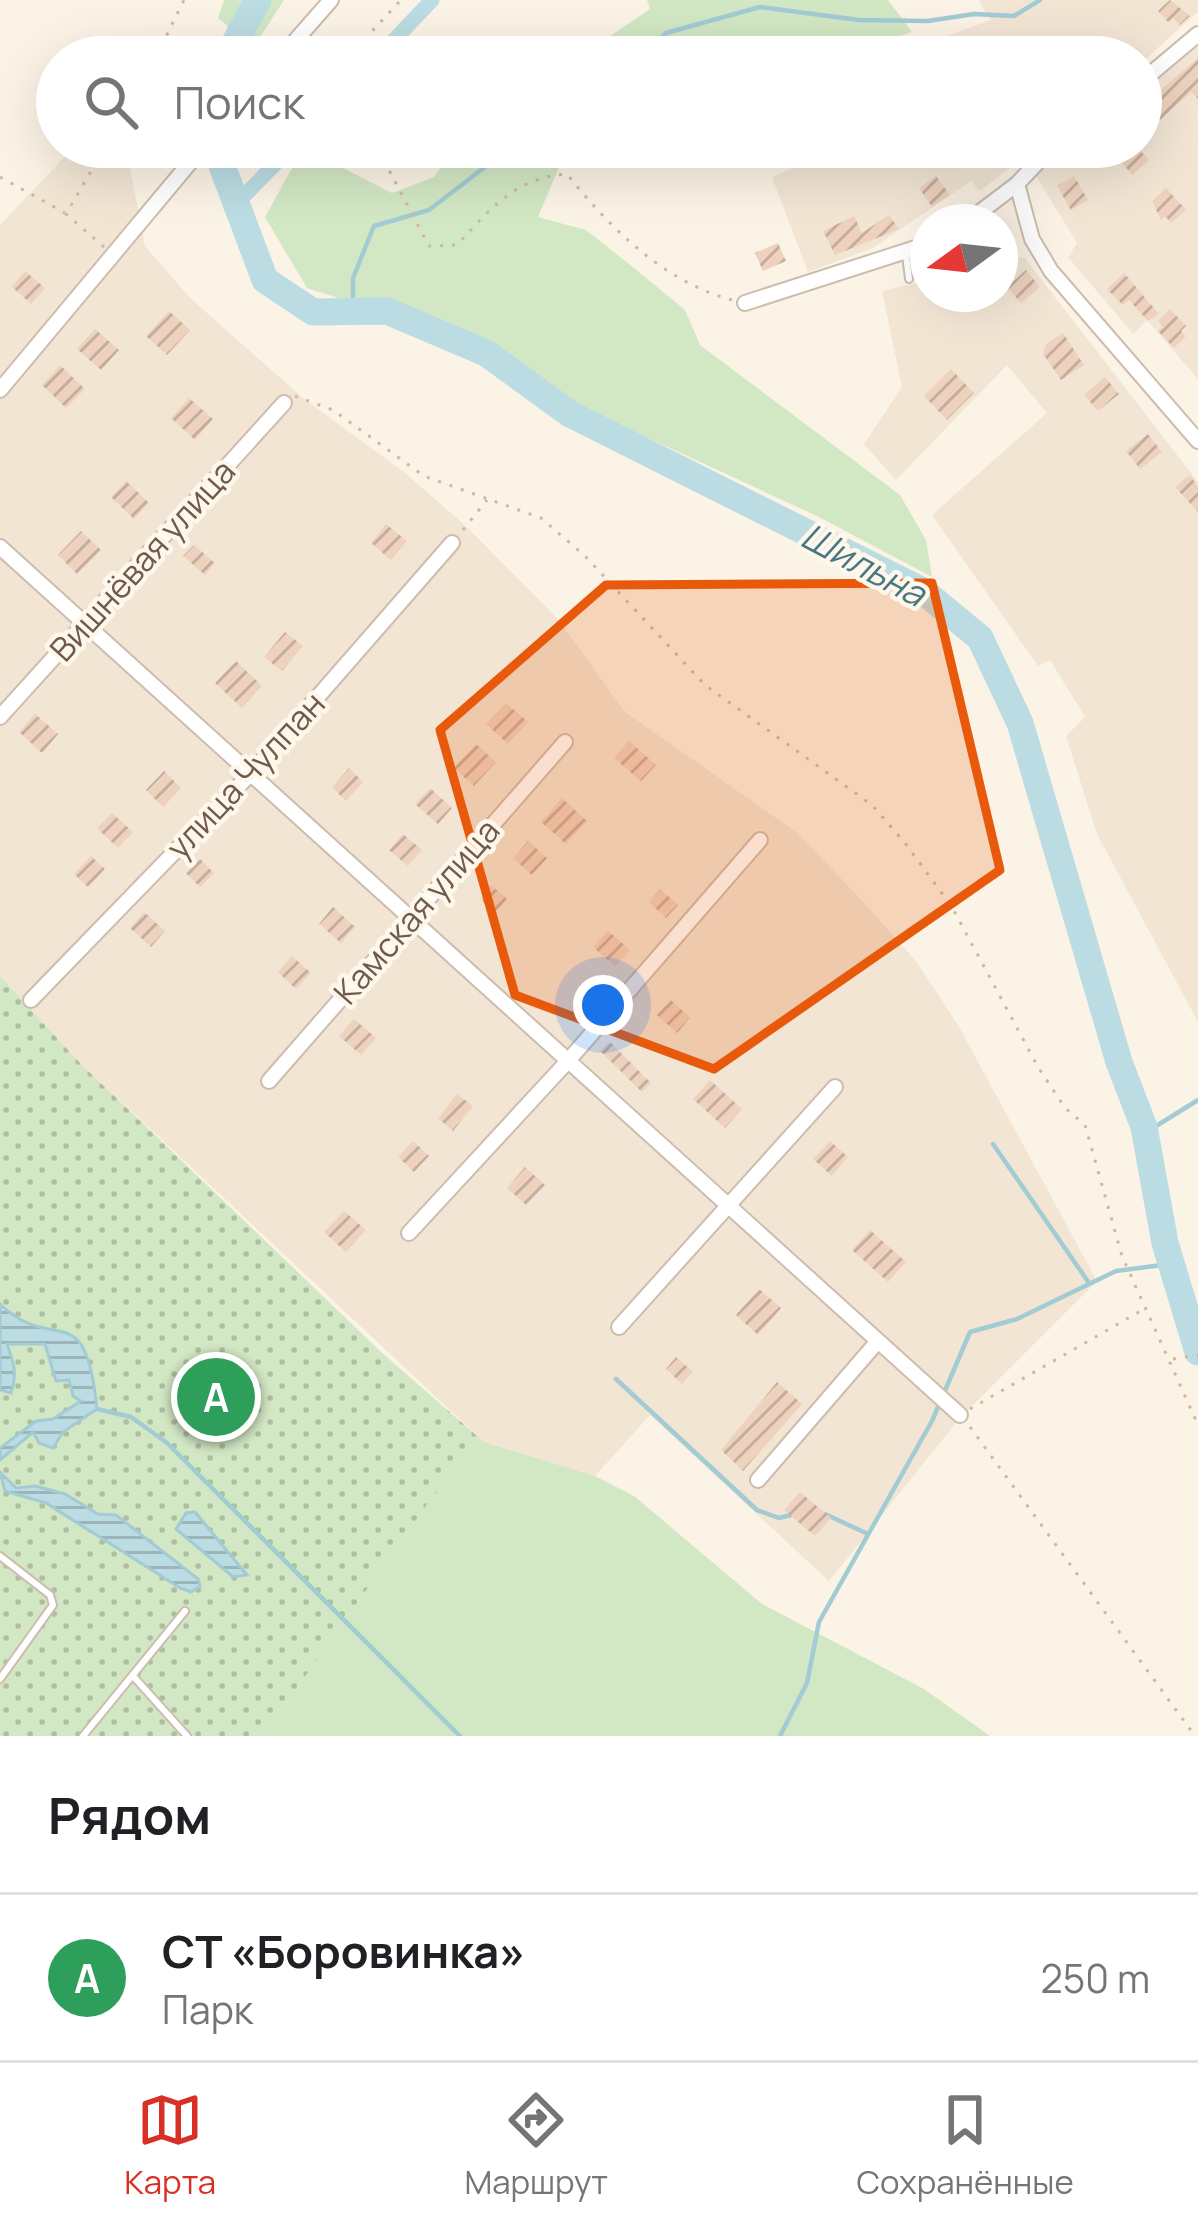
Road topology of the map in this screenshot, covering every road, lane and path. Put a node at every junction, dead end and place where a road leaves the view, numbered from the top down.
1 (184, 0) edge
2 (331, 0) edge
3 (400, 0) edge
4 (1198, 34) edge
5 (166, 36) edge
6 (299, 36) edge
7 (367, 36) edge
8 (1162, 64) edge
9 (93, 168) edge
10 (186, 168) edge
11 (385, 168) edge
12 (1032, 168) edge
13 (0, 177) edge
14 (1017, 184) junction
15 (991, 204) edge
16 (66, 214) junction
17 (910, 249) edge
18 (905, 251) junction
19 (115, 256) junction
20 (909, 279) dead end
21 (746, 303) joint
22 (0, 390) edge
23 (284, 403) joint
24 (1198, 441) edge
25 (488, 499) junction
26 (452, 543) joint
27 (0, 547) edge
28 (83, 623) junction
29 (0, 717) edge
30 (565, 742) dead end
31 (253, 771) junction
32 (760, 840) dead end
33 (410, 915) junction
34 (31, 1000) dead end
35 (567, 1062) junction
36 (269, 1082) dead end
37 (835, 1088) dead end
38 (726, 1204) junction
39 (409, 1233) dead end
40 (1148, 1307) junction
41 (619, 1327) dead end
42 (878, 1341) junction
43 (1198, 1355) edge
44 (1172, 1359) junction
45 (960, 1414) junction
46 (1198, 1425) edge
47 (758, 1480) dead end
48 (0, 1556) edge
49 (185, 1611) dead end
50 (132, 1675) junction
51 (0, 1679) edge
52 (83, 1736) edge
53 (187, 1736) edge
54 (1195, 1736) edge

1 - 5 path
2 - 6 street
3 - 7 path
4 - 8 street
9 - 16 path
10 - 19 street
11 - 21 path
12 - 14 street
13 - 16 path
14 - 15 street
14 - 24 street
16 - 19 path
17 - 18 street
18 - 20 lane
18 - 21 street
19 - 22 street
23 - 25 path
23 - 28 street, Вишнёвая улица
25 - 26 path
25 - 40 path
26 - 31 street, улица Чулпан
27 - 28 street
28 - 29 street, Вишнёвая улица
28 - 31 street
30 - 33 street, Камская улица
31 - 33 street
31 - 34 street, улица Чулпан
32 - 35 street
33 - 35 street
33 - 36 street, Камская улица
35 - 38 street
35 - 39 street
37 - 38 street
38 - 41 street
38 - 42 street
40 - 44 path
40 - 45 path
42 - 45 street
42 - 47 street
43 - 44 path
44 - 46 path
45 - 54 path
48 - 51 lane
49 - 50 lane
50 - 52 lane
50 - 53 lane

